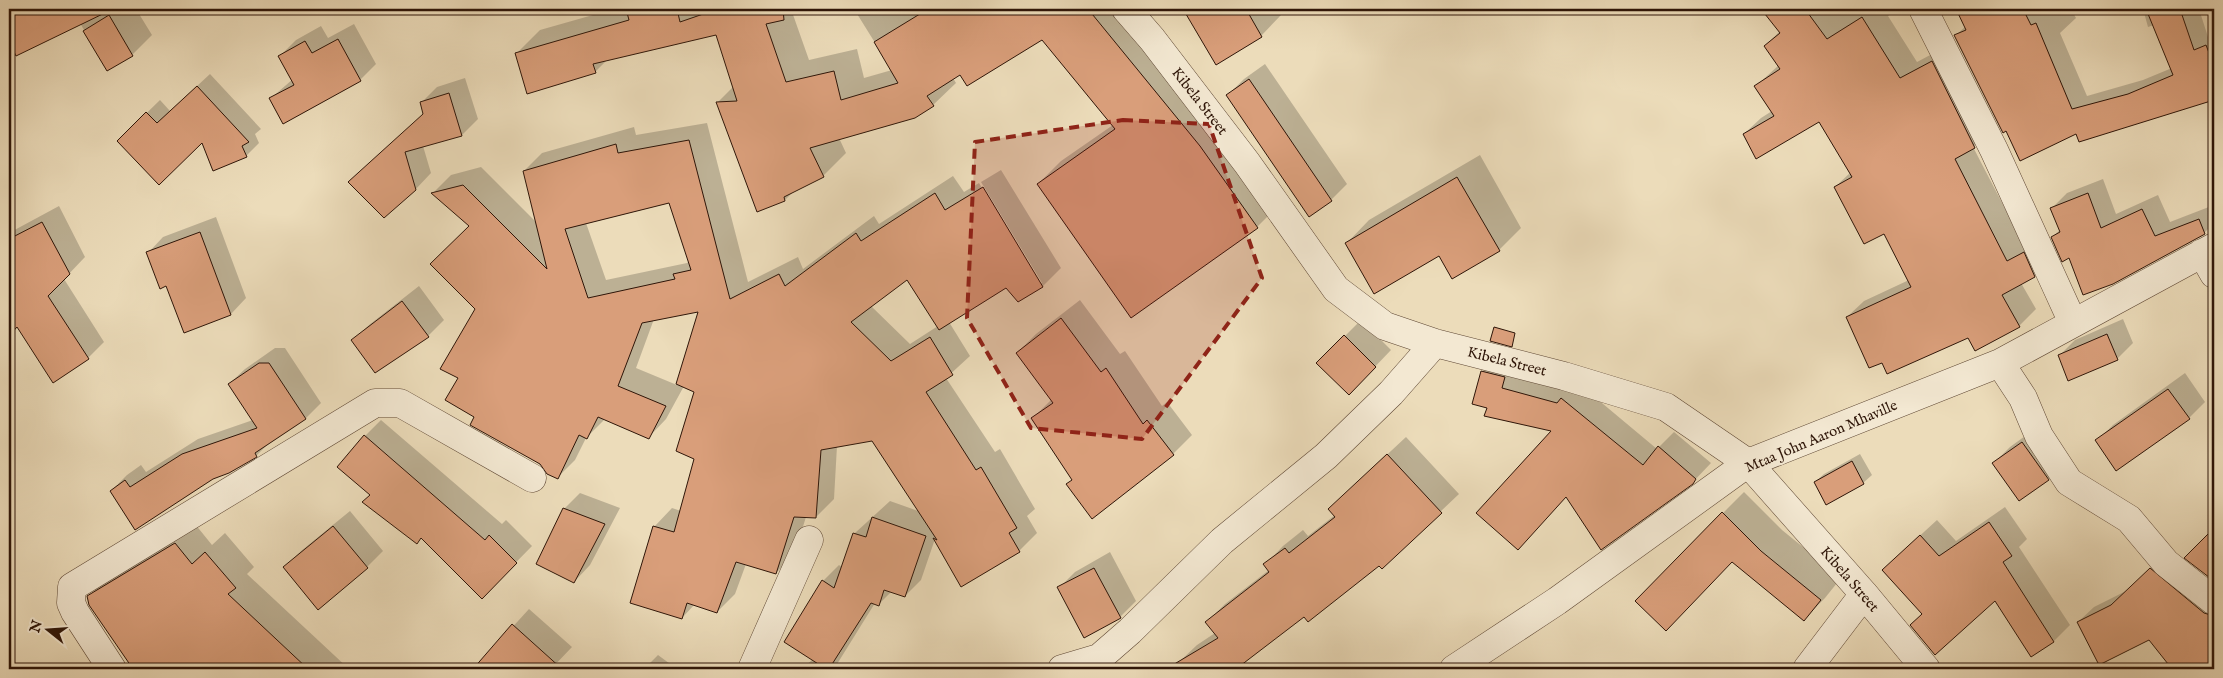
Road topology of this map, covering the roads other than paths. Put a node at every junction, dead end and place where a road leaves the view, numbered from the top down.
1 (1126, 9) edge
2 (1923, 9) edge
3 (2210, 258) edge
4 (2073, 323) junction
5 (1435, 343) junction
6 (2000, 363) junction
7 (1748, 463) junction
8 (532, 478) dead end
9 (809, 540) dead end
10 (1864, 594) junction
11 (2214, 601) edge
12 (1480, 662) edge
13 (112, 669) edge
14 (752, 669) edge
15 (1062, 669) edge
16 (1454, 669) edge
17 (1807, 669) edge
18 (1926, 669) edge

1 - 5 street, Kibela Street
2 - 4 street
3 - 4 street, Mtaa John Aaron Mhaville
4 - 6 street, Mtaa John Aaron Mhaville
5 - 7 street, Kibela Street
5 - 15 street
6 - 7 street, Mtaa John Aaron Mhaville
6 - 11 street
7 - 10 street, Kibela Street
7 - 12 street, Mtaa John Aaron Mhaville
8 - 13 street
9 - 14 street
10 - 17 street
10 - 18 street, Kibela Street
12 - 16 street, Mtaa John Aaron Mhaville

